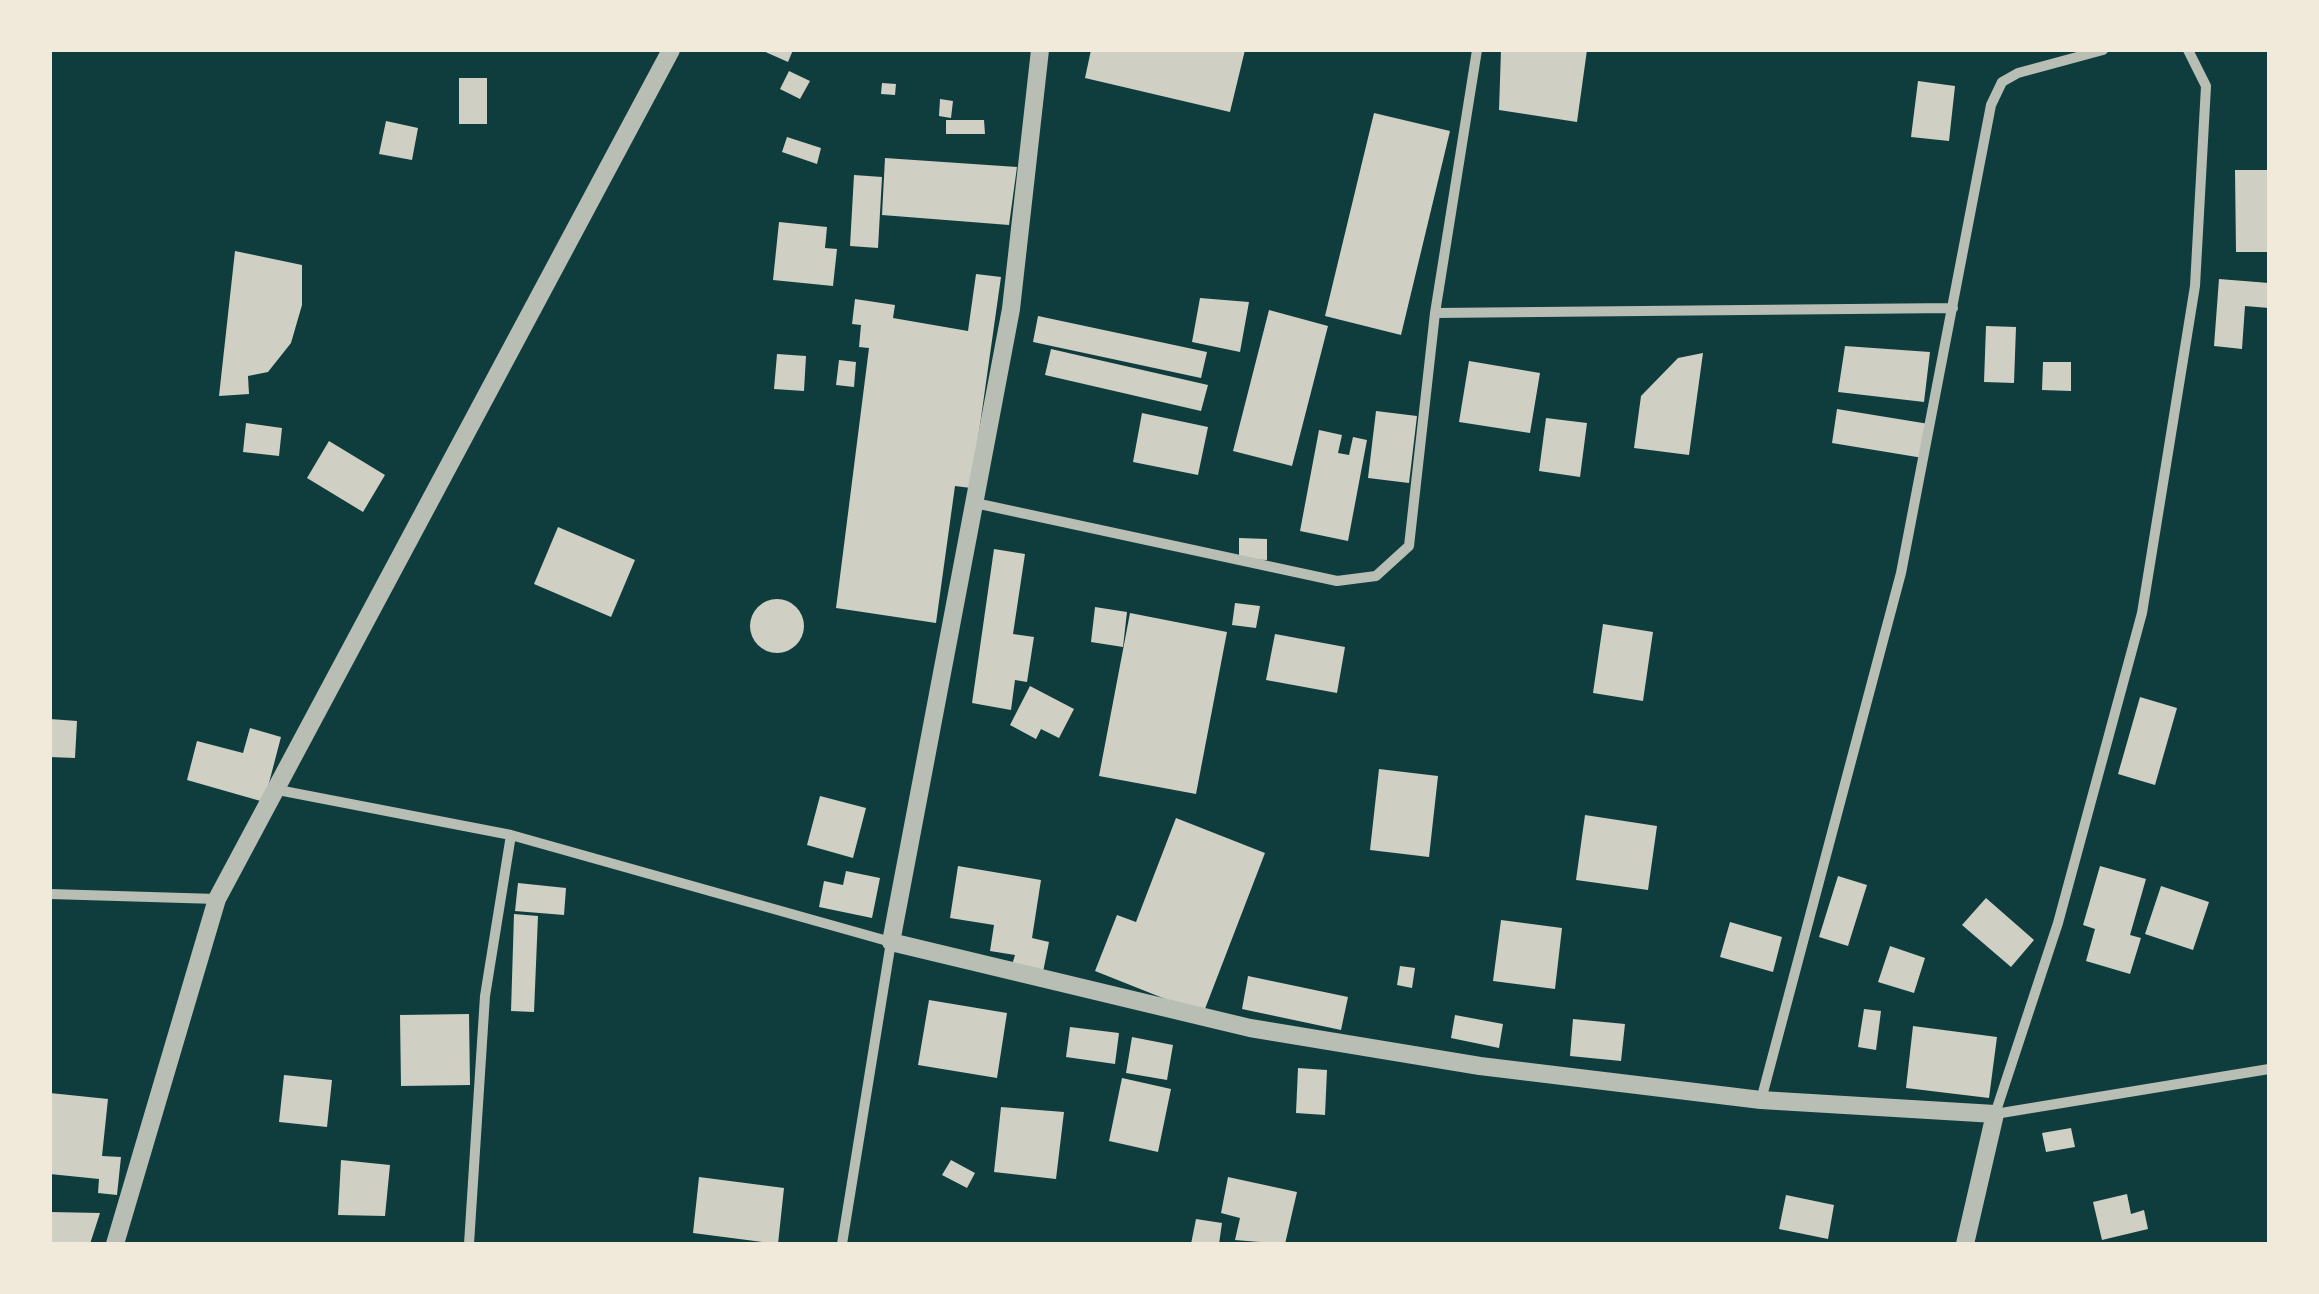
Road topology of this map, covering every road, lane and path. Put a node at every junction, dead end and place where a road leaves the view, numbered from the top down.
1 (671, 50) edge
2 (1040, 50) edge
3 (1477, 50) edge
4 (2103, 50) edge
5 (2188, 50) edge
6 (1953, 308) junction
7 (1435, 313) junction
8 (975, 503) junction
9 (278, 790) junction
10 (510, 835) junction
11 (50, 894) edge
12 (217, 900) junction
13 (891, 942) junction
14 (2269, 1069) edge
15 (1761, 1100) junction
16 (1995, 1114) junction
17 (116, 1244) edge
18 (470, 1244) edge
19 (842, 1244) edge
20 (1965, 1244) edge

1 - 9 street
2 - 8 street
3 - 7 street
4 - 6 street
5 - 16 street
6 - 7 street
6 - 15 street
7 - 8 street
8 - 13 street
9 - 10 street
9 - 12 street
10 - 13 street
10 - 18 street
11 - 12 street
12 - 17 street
13 - 15 street
13 - 19 street
14 - 16 street
15 - 16 street
16 - 20 street

